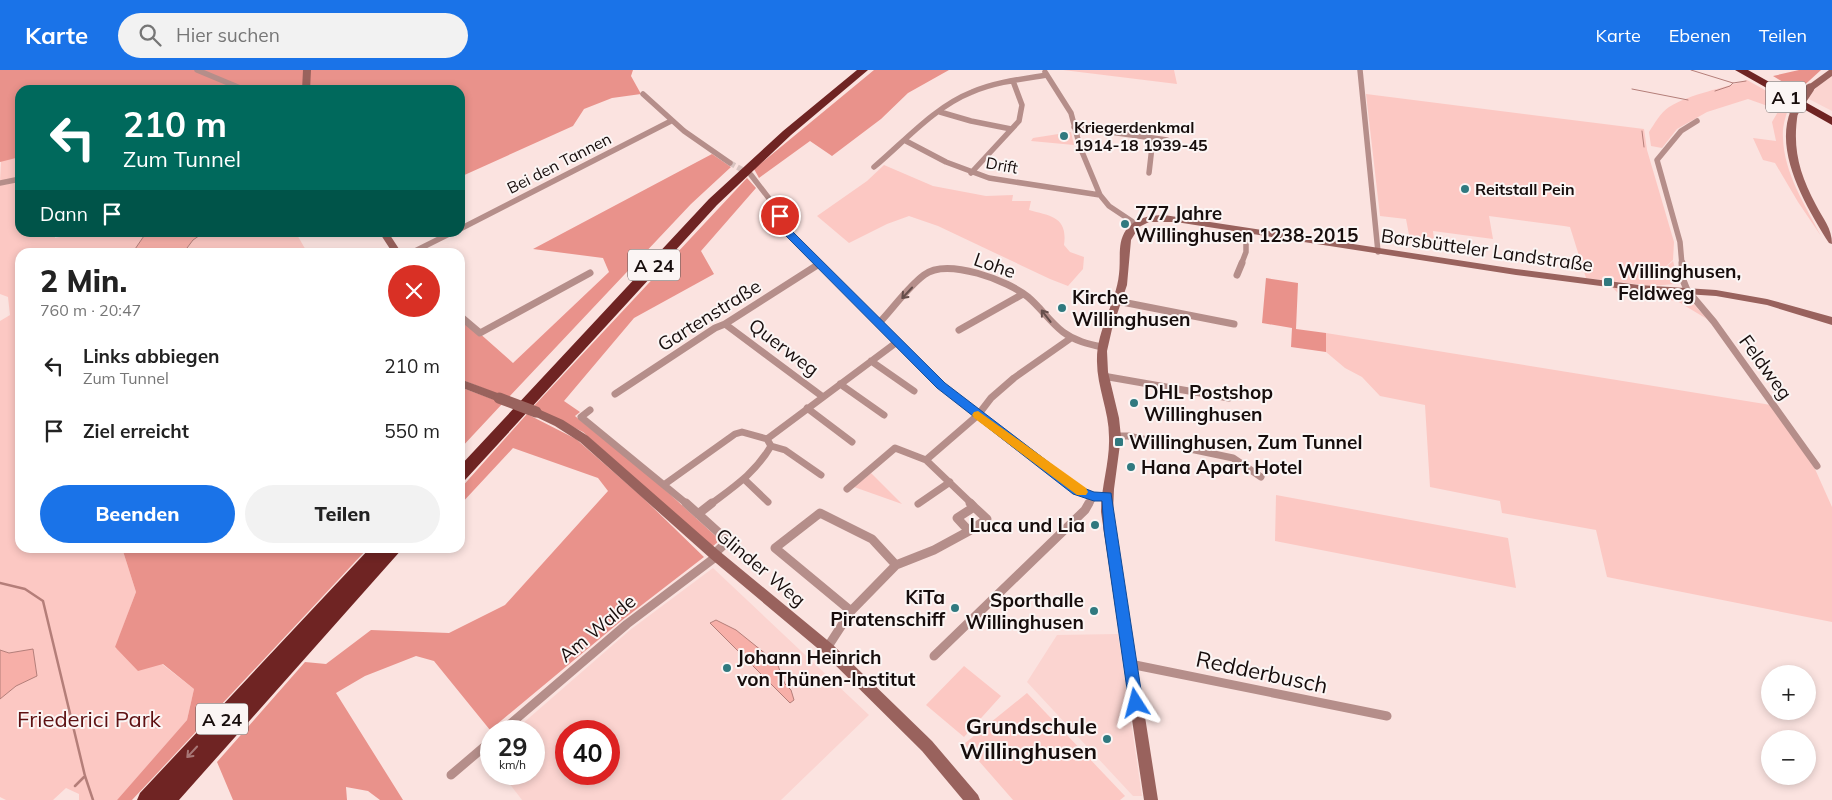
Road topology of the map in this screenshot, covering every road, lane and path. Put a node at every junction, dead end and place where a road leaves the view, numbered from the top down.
1 (197, 70) edge
2 (308, 70) edge
3 (853, 70) edge
4 (863, 70) edge
5 (1360, 70) edge
6 (1740, 70) edge
7 (1752, 70) edge
8 (1045, 72) edge
9 (1832, 72) edge
10 (1013, 81) junction
11 (233, 85) edge
12 (306, 85) edge
13 (643, 94) dead end
14 (940, 112) junction
15 (1832, 115) edge
16 (1697, 120) dead end
17 (671, 121) junction
18 (1832, 122) edge
19 (1074, 127) junction
20 (1011, 129) junction
21 (1152, 138) junction
22 (1167, 140) dead end
23 (906, 141) junction
24 (730, 163) tunnel mouth
25 (874, 167) dead end
26 (970, 173) junction
27 (1149, 173) dead end
28 (751, 175) tunnel mouth
29 (15, 180) edge
30 (0, 182) edge
31 (1100, 195) junction
32 (1136, 224) junction
33 (465, 226) edge
34 (1246, 231) junction
35 (386, 237) edge
36 (443, 237) edge
37 (1832, 241) edge
38 (394, 248) edge
39 (421, 248) edge
40 (1378, 252) junction
41 (820, 264) junction
42 (590, 272) dead end
43 (1237, 275) dead end
44 (1687, 290) junction
45 (1023, 294) junction
46 (1117, 301) junction
47 (465, 320) edge
48 (1832, 321) edge
49 (880, 322) junction
50 (725, 324) junction
51 (1234, 324) dead end
52 (959, 330) dead end
53 (1071, 338) junction
54 (897, 342) junction
55 (1102, 347) junction
56 (871, 361) junction
57 (1103, 376) junction
58 (840, 384) junction
59 (465, 385) edge
60 (914, 391) dead end
61 (616, 394) dead end
62 (823, 396) junction
63 (1229, 398) dead end
64 (807, 408) junction
65 (590, 410) dead end
66 (884, 415) dead end
67 (978, 415) junction
68 (1115, 436) junction
69 (852, 442) dead end
70 (769, 443) junction
71 (465, 456) edge
72 (926, 460) junction
73 (1817, 466) dead end
74 (465, 471) edge
75 (821, 475) dead end
76 (1261, 477) dead end
77 (744, 479) junction
78 (950, 482) junction
79 (665, 484) junction
80 (847, 489) dead end
81 (1101, 496) junction
82 (768, 502) dead end
83 (918, 504) dead end
84 (975, 506) junction
85 (698, 514) junction
86 (969, 531) junction
87 (375, 553) edge
88 (390, 553) edge
89 (715, 555) junction
90 (896, 565) junction
91 (851, 611) junction
92 (827, 648) junction
93 (934, 656) dead end
94 (1130, 664) junction
95 (1387, 716) dead end
96 (515, 720) edge
97 (480, 750) edge
98 (451, 775) dead end
99 (148, 800) edge
100 (166, 800) edge
101 (973, 800) edge
102 (1151, 800) edge

1 - 11 street
2 - 12 street
3 - 71 highway, A 24
4 - 74 highway, A 24
5 - 40 street
6 - 18 highway, A 1
7 - 15 highway, A 1
8 - 10 street
8 - 19 street
9 - 37 street, bridge
10 - 14 street
10 - 20 street
13 - 17 street
14 - 20 street
14 - 23 street
16 - 44 street
17 - 24 street
17 - 33 street, Bei den Tannen
19 - 21 street
19 - 31 street
20 - 26 street
21 - 22 street
21 - 27 street
23 - 25 street
23 - 26 street, Drift
26 - 31 street, Drift
28 - 41 street
29 - 30 street
31 - 32 street
32 - 34 street, Barsbütteler Landstraße
32 - 46 street
34 - 40 street, Barsbütteler Landstraße
34 - 43 street
35 - 38 street
36 - 39 street
40 - 44 street, Barsbütteler Landstraße
41 - 49 street
41 - 50 street, Gartenstraße
42 - 47 street
44 - 48 street, Barsbütteler Landstraße
44 - 73 street, Feldweg
45 -> 49 street, Lohe
45 - 52 street
53 -> 45 street, Lohe
46 - 51 street
46 - 55 street
49 - 54 street
50 - 61 street, Gartenstraße
50 - 62 street, Querweg
53 - 55 street, Lohe
53 - 67 street
54 - 56 street
54 - 67 street
55 - 57 street
56 - 58 street
56 - 60 street
57 - 63 street
57 - 68 street
58 - 62 street
58 - 66 street
59 - 89 street, Glinder Weg, bridge
62 - 64 street
64 - 69 street
64 - 70 street
65 - 79 street
67 - 72 street
67 - 81 street
68 - 76 street
68 - 81 street
70 - 75 street
70 - 77 street
70 - 79 street
72 - 78 street
72 - 80 street
77 - 82 street
77 - 85 street
78 - 83 street
78 - 84 street
79 - 85 street
81 - 93 street
81 - 94 street
84 - 86 street
84 - 86 street
85 - 89 street
86 - 90 street
87 -> 99 highway, A 24
88 - 100 highway, A 24
89 - 92 street, Glinder Weg
89 - 96 street, Am Walde
90 - 91 street
90 - 91 street
91 - 92 street
92 - 101 street, Glinder Weg
94 - 95 street, Redderbusch
94 - 102 street
97 - 98 street

